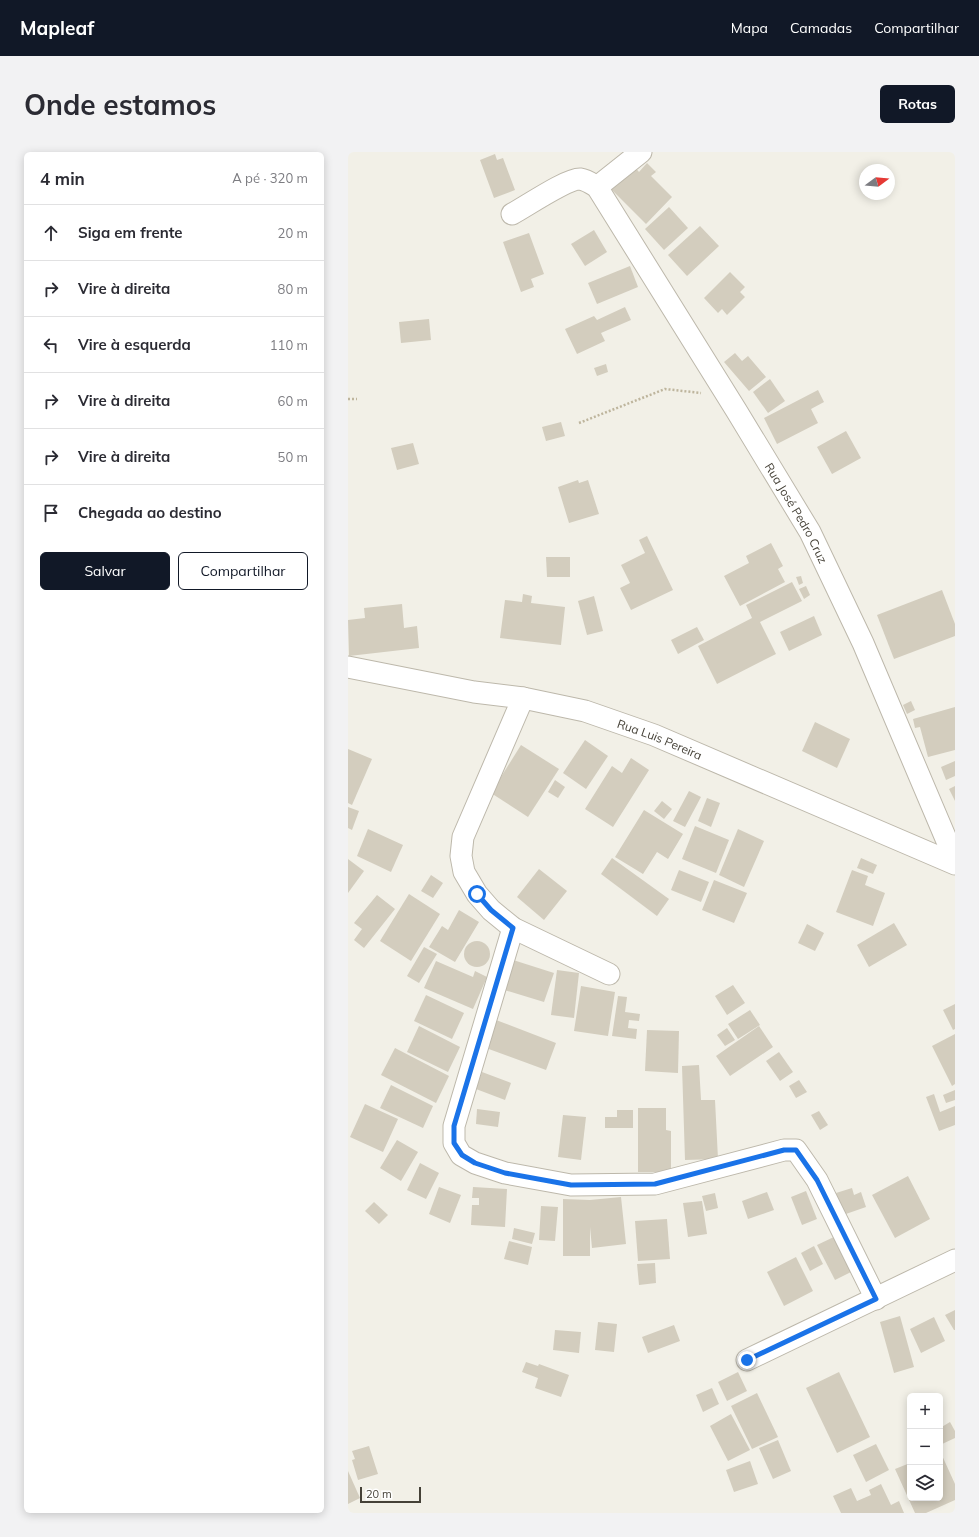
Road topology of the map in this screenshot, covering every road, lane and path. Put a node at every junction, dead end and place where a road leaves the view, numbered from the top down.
1 (641, 152) edge
2 (597, 187) junction
3 (512, 214) dead end
4 (727, 396) junction
5 (348, 399) edge
6 (357, 399) dead end
7 (579, 423) dead end
8 (348, 667) edge
9 (523, 698) junction
10 (955, 860) edge
11 (955, 864) edge
12 (513, 928) junction
13 (609, 974) dead end
14 (955, 1260) edge
15 (876, 1299) junction
16 (747, 1360) dead end

1 - 2 street
2 - 3 street
2 - 4 street, Rua José Pedro Cruz
4 - 7 path
4 - 10 street, Rua José Pedro Cruz
5 - 6 path
8 - 9 street, Rua Luis Pereira
9 - 11 street, Rua Luis Pereira
9 - 12 street
12 - 13 street
12 - 15 street
14 - 15 street
15 - 16 street

